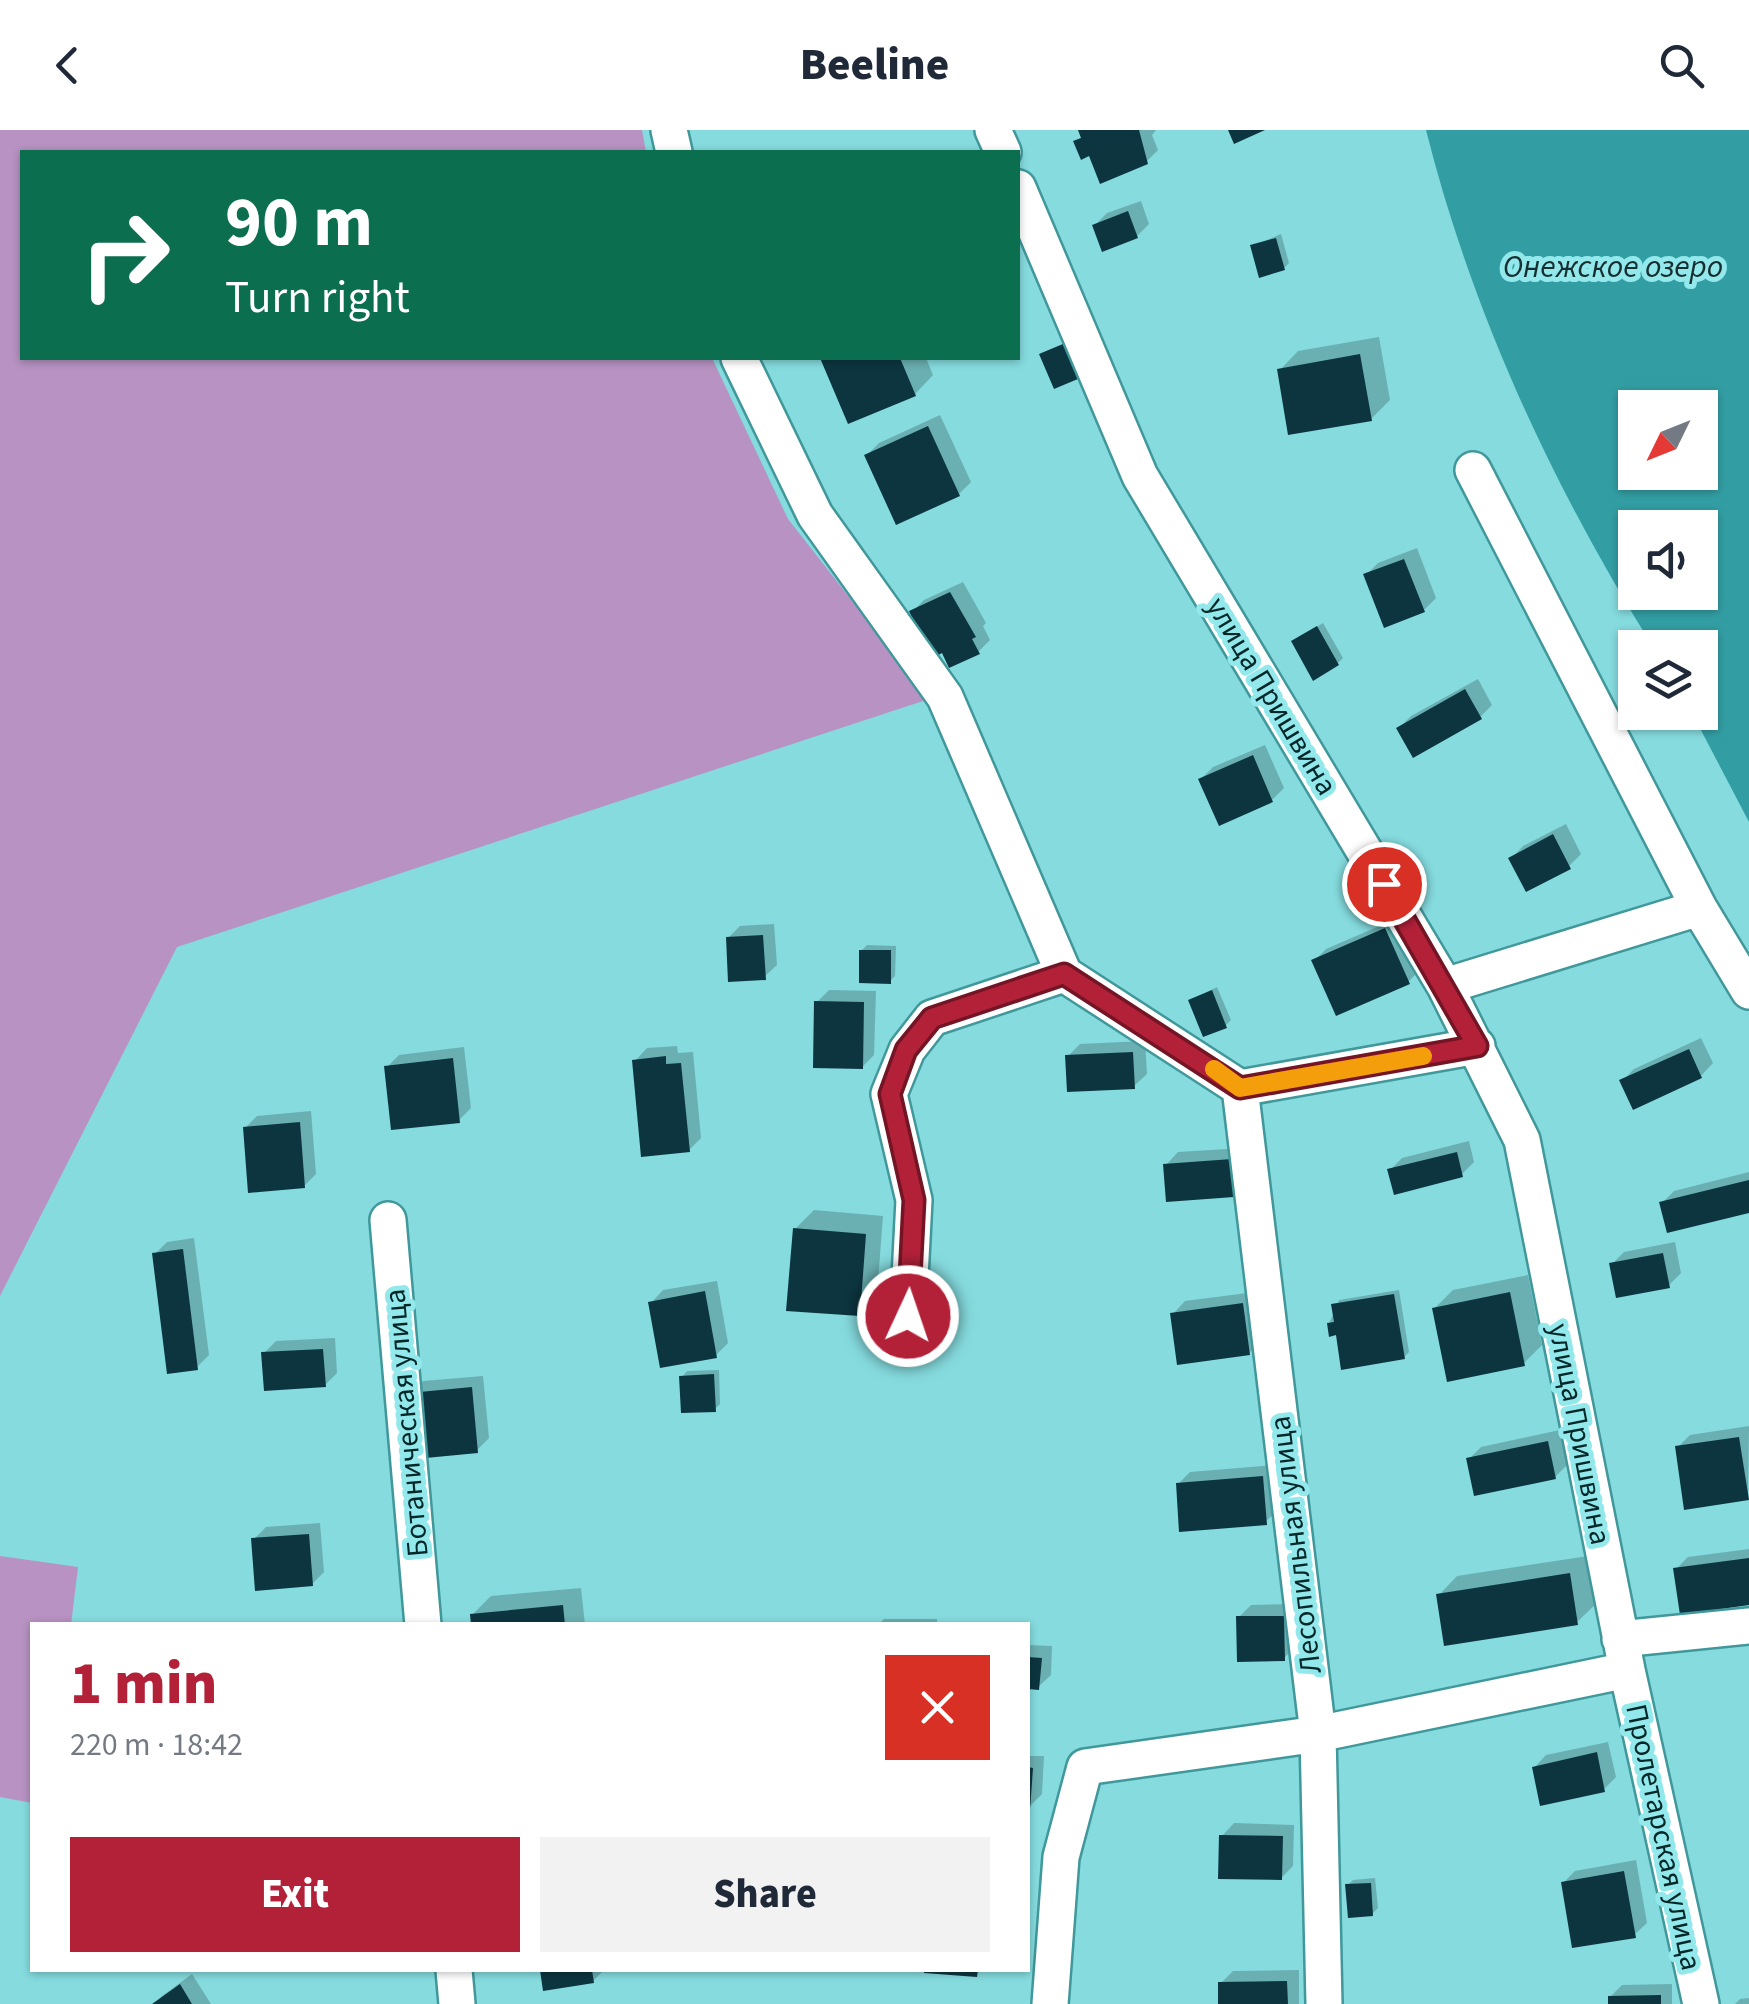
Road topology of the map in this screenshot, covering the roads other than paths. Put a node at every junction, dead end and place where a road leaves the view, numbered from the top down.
1 (1020, 193) edge
2 (740, 360) edge
3 (1472, 470) dead end
4 (1699, 908) junction
5 (1064, 974) junction
6 (1445, 986) junction
7 (1749, 991) edge
8 (1477, 1046) junction
9 (1240, 1088) junction
10 (388, 1220) dead end
11 (908, 1316) dead end
12 (424, 1622) edge
13 (1749, 1626) edge
14 (1624, 1654) junction
15 (1318, 1734) junction
16 (454, 1972) edge
17 (456, 2004) edge
18 (1050, 2004) edge
19 (1324, 2004) edge
20 (1700, 2004) edge

1 - 6 street, улица Пришвина
2 - 5 street
3 - 4 street
4 - 6 street
4 - 7 street
5 - 9 street
5 - 11 street
6 - 8 street, улица Пришвина
8 - 9 street
8 - 14 street, улица Пришвина
9 - 15 street, Лесопильная улица
10 - 12 street, Ботаническая улица
13 - 14 street
14 - 15 street
14 - 20 street, Пролетарская улица
15 - 18 street
15 - 19 street, Лесопильная улица
16 - 17 street

